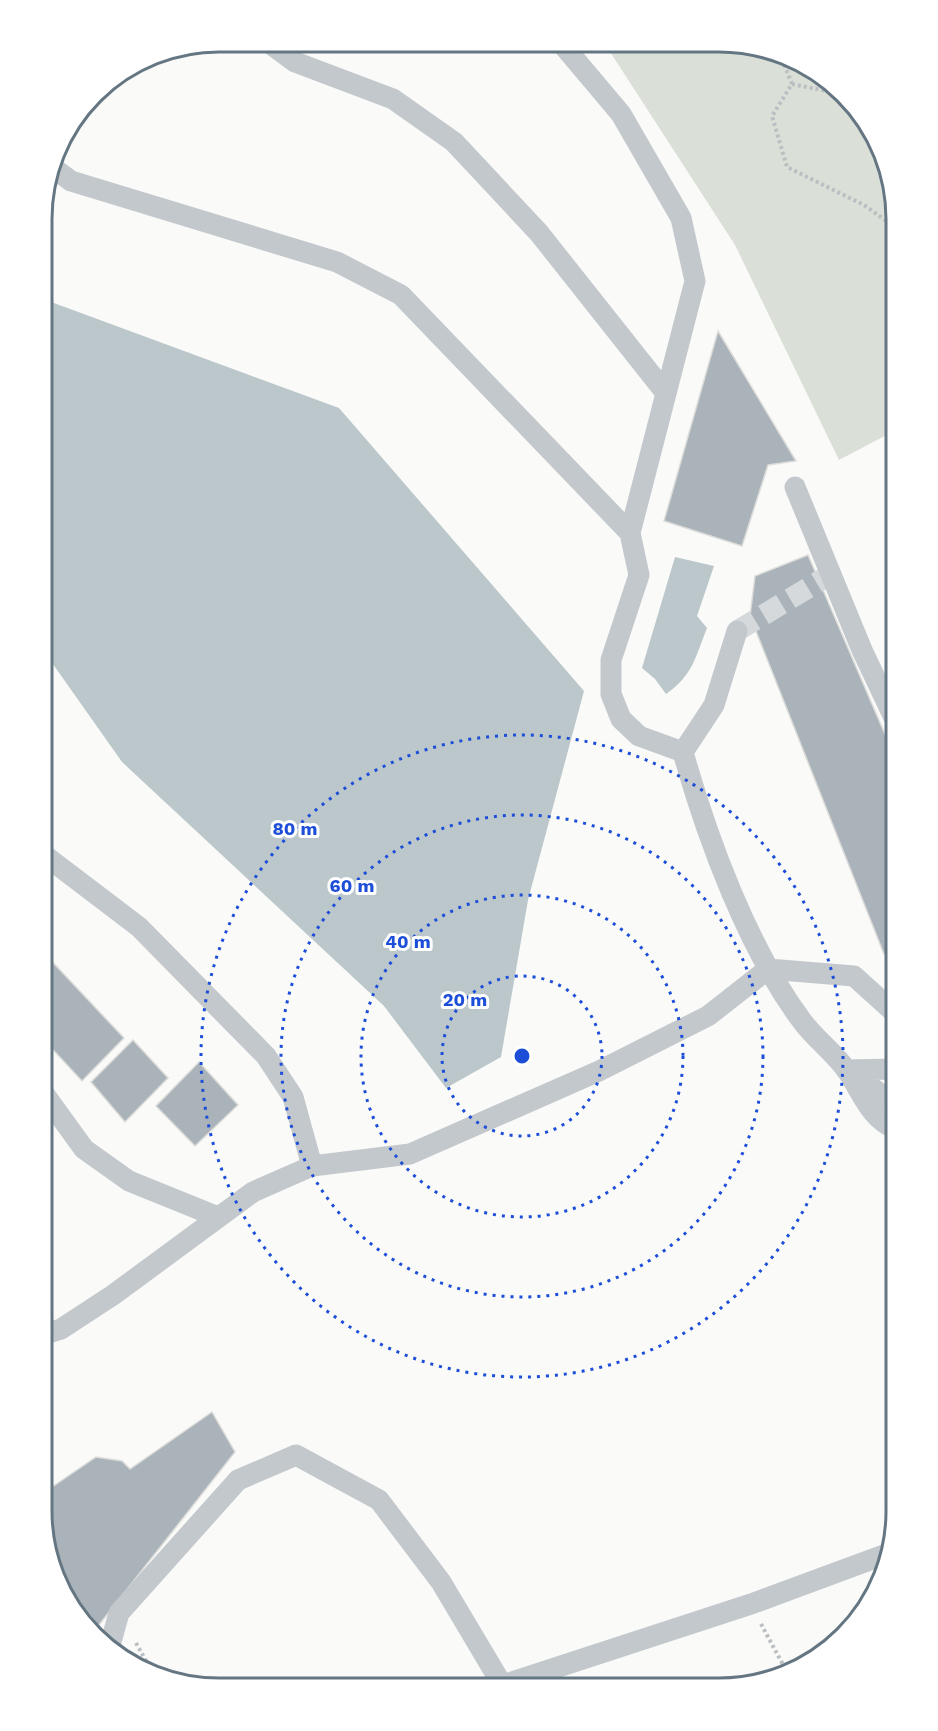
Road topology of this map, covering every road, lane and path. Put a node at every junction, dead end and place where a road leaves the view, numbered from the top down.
1 (569, 52) edge
2 (283, 53) edge
3 (785, 67) edge
4 (792, 84) junction
5 (824, 91) edge
6 (59, 172) edge
7 (886, 221) edge
8 (665, 392) junction
9 (795, 487) dead end
10 (630, 533) junction
11 (737, 631) tunnel mouth
12 (886, 700) edge
13 (684, 752) junction
14 (52, 861) edge
15 (768, 969) junction
16 (885, 1004) edge
17 (846, 1070) junction
18 (885, 1070) edge
19 (885, 1098) edge
20 (52, 1104) edge
21 (885, 1125) edge
22 (312, 1166) junction
23 (218, 1217) junction
24 (52, 1332) edge
25 (879, 1557) edge
26 (751, 1604) junction
27 (112, 1639) edge
28 (783, 1665) edge
29 (498, 1678) edge
30 (530, 1678) edge

1 - 8 street
2 - 8 street
3 - 4 path
4 - 5 path
4 - 7 path
6 - 10 street
8 - 10 street
9 - 12 street
10 - 13 street
11 - 13 street
13 - 15 street
14 - 22 street
15 - 16 street
15 - 17 street
15 - 22 street
17 - 18 street
17 - 19 street
17 - 21 street
20 - 23 street
22 - 23 street
23 - 24 street
25 - 26 street
26 - 28 path
26 - 30 street
27 - 29 street

